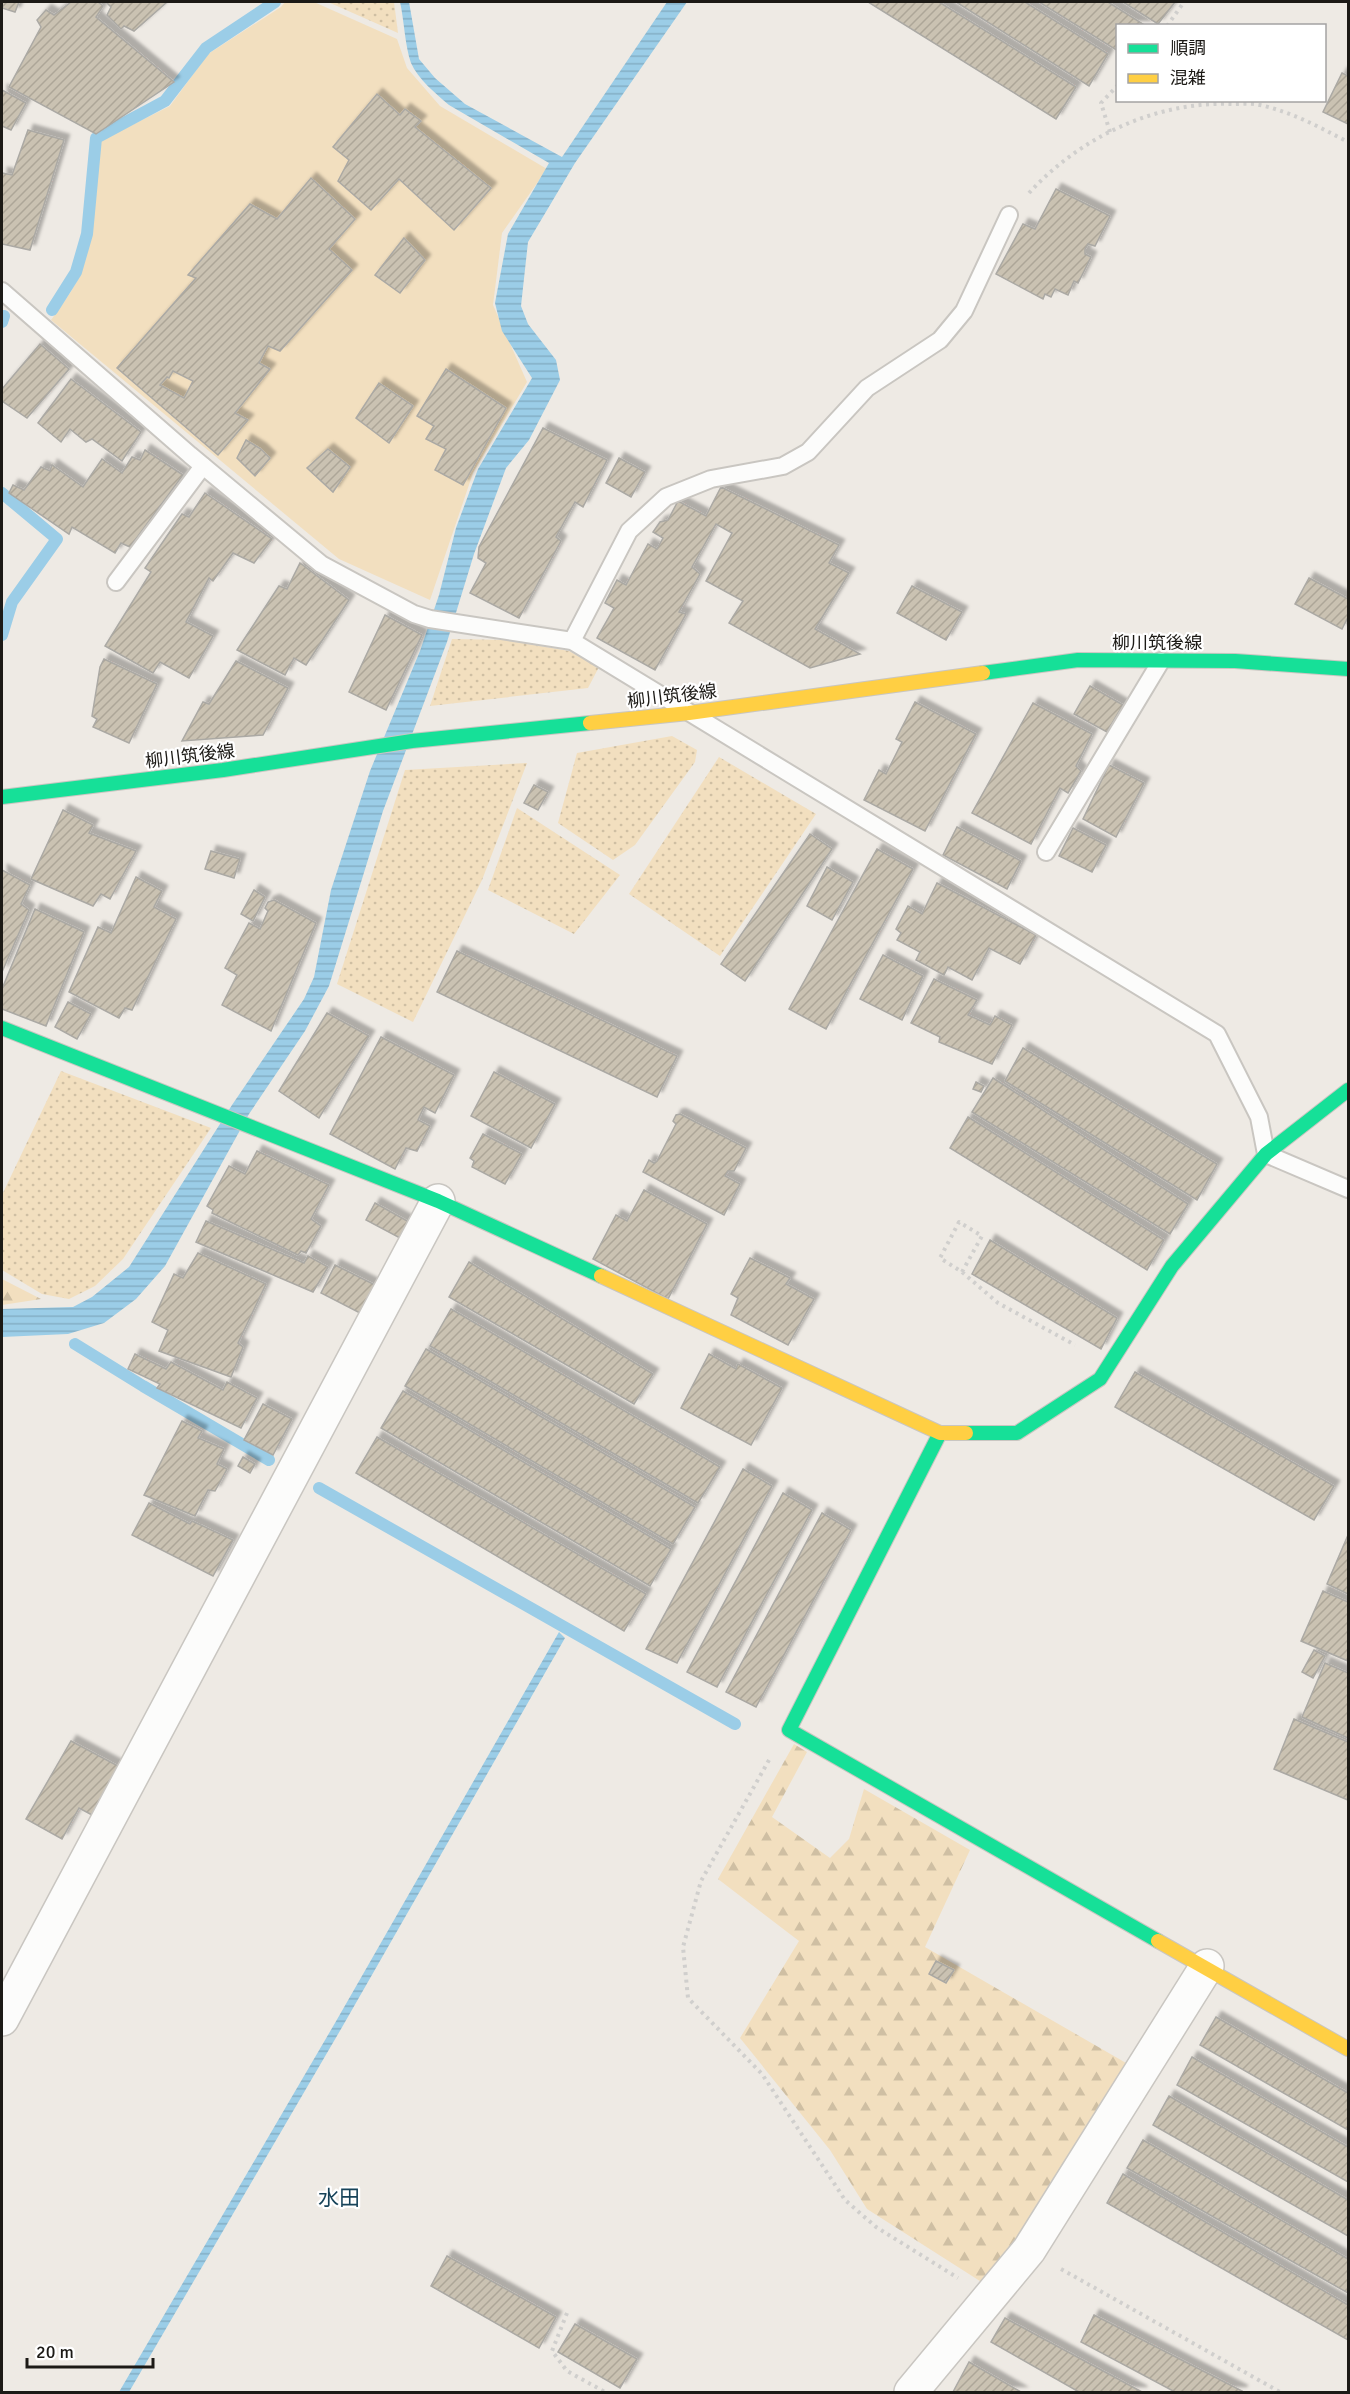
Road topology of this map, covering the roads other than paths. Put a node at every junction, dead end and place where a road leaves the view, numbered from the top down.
1 (1008, 215) road end
2 (2, 291) edge
3 (204, 466) junction
4 (116, 582) dead end
5 (572, 641) junction
6 (1161, 661) junction
7 (1348, 669) edge
8 (689, 713) junction
9 (2, 797) edge
10 (1046, 852) dead end
11 (2, 1028) edge
12 (1348, 1090) edge
13 (1266, 1154) junction
14 (1348, 1189) edge
15 (438, 1201) junction
16 (940, 1433) junction
17 (1206, 1966) junction
18 (2, 2019) edge
19 (1348, 2049) edge
20 (911, 2392) edge

1 - 5 lane
2 - 3 lane
3 - 4 lane
3 - 5 lane
5 - 8 lane
6 - 7 street, 柳川筑後線
6 - 8 street, 柳川筑後線
6 - 10 lane
8 - 9 street, 柳川筑後線
8 - 13 lane
11 - 15 street
12 - 13 street
13 - 14 lane
13 - 16 street
15 - 16 street
15 - 18 street
16 - 17 street
17 - 19 street
17 - 20 street

